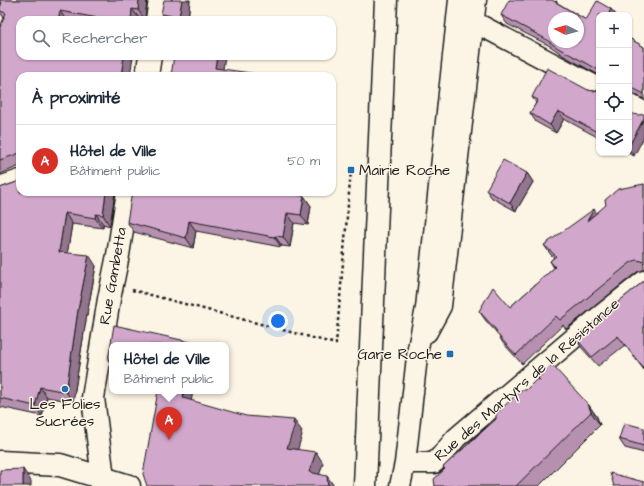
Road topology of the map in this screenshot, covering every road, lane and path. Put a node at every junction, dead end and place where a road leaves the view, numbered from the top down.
1 (160, 0) edge
2 (386, 0) edge
3 (459, 0) edge
4 (476, 0) edge
5 (158, 16) edge
6 (466, 21) junction
7 (149, 60) edge
8 (148, 72) edge
9 (596, 86) edge
10 (632, 106) edge
11 (644, 112) edge
12 (351, 170) dead end
13 (16, 182) edge
14 (0, 188) edge
15 (127, 196) edge
16 (644, 281) edge
17 (112, 284) junction
18 (0, 462) edge
19 (405, 462) junction
20 (102, 482) edge
21 (129, 486) edge
22 (365, 486) edge
23 (400, 486) edge
24 (411, 486) edge

1 - 5 street
2 - 22 street
3 - 6 street
4 - 6 street
6 - 9 street
6 - 19 street
7 - 8 street
10 - 11 street
12 - 17 path
13 - 14 street
15 - 17 street, Rue Gambetta
16 - 19 street, Rue des Martyrs de la Résistance
17 - 20 street, Rue Gambetta
18 - 20 street
19 - 23 street
19 - 24 street
20 - 21 street

